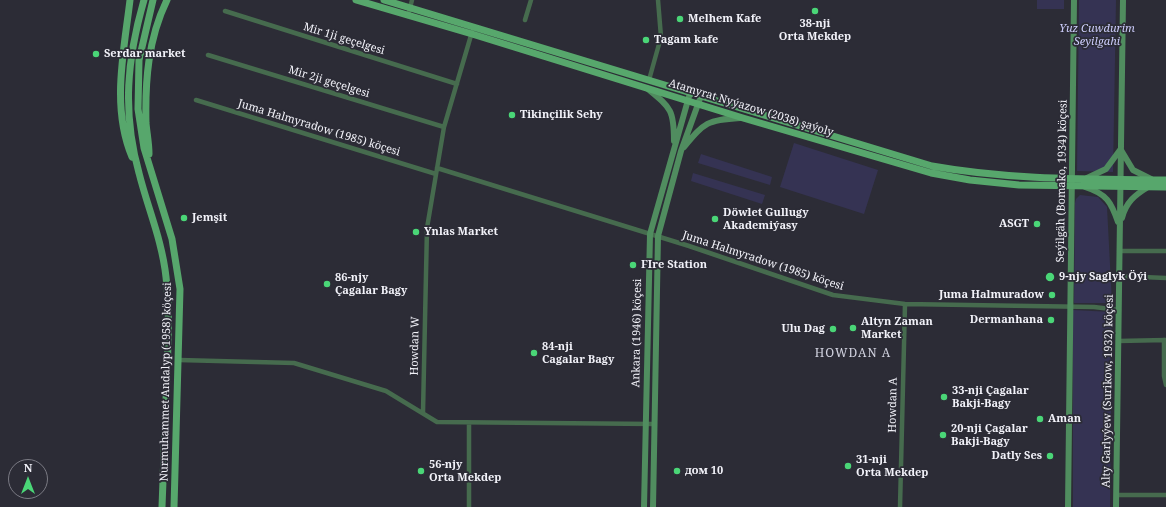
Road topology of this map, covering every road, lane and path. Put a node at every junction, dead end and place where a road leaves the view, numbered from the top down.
1 (130, 0) edge
2 (144, 0) edge
3 (153, 0) edge
4 (167, 0) edge
5 (356, 0) edge
6 (384, 0) edge
7 (412, 0) edge
8 (531, 0) edge
9 (658, 0) edge
10 (1074, 0) edge
11 (1123, 0) edge
12 (410, 8) junction
13 (224, 11) dead end
14 (408, 16) junction
15 (525, 20) dead end
16 (473, 30) junction
17 (208, 55) dead end
18 (649, 80) junction
19 (457, 84) junction
20 (647, 88) junction
21 (690, 93) junction
22 (701, 96) junction
23 (196, 100) dead end
24 (688, 101) junction
25 (698, 104) junction
26 (743, 118) junction
27 (444, 127) junction
28 (1120, 148) junction
29 (674, 149) junction
30 (681, 151) junction
31 (149, 164) junction
32 (437, 168) junction
33 (139, 173) junction
34 (436, 174) junction
35 (1087, 179) junction
36 (1152, 180) junction
37 (1166, 180) edge
38 (1072, 182) junction
39 (1120, 183) junction
40 (1080, 186) junction
41 (1148, 187) junction
42 (1166, 187) edge
43 (1120, 227) junction
44 (650, 234) junction
45 (658, 236) junction
46 (1119, 251) junction
47 (1166, 251) edge
48 (1119, 276) junction
49 (1166, 278) edge
50 (905, 304) junction
51 (1070, 307) junction
52 (1119, 310) junction
53 (1165, 340) edge
54 (1118, 342) junction
55 (179, 360) junction
56 (1166, 385) edge
57 (423, 412) junction
58 (469, 423) junction
59 (646, 423) junction
60 (654, 424) junction
61 (1116, 495) junction
62 (1166, 495) edge
63 (162, 507) edge
64 (174, 507) edge
65 (469, 507) edge
66 (644, 507) edge
67 (653, 507) edge
68 (900, 507) edge
69 (1068, 507) edge
70 (1116, 507) edge

1 - 33 main road
2 - 33 main road, Nurmuhammet Andalyp (1958) köçesi
3 - 31 main road, Nurmuhammet Andalyp (1958) köçesi
4 - 31 main road
5 - 14 main road, Atamyrat Nyýazow (2038) şaýoly
6 - 12 main road, Atamyrat Nyýazow (2038) şaýoly
7 - 12 street
8 - 15 street
9 - 18 street
10 - 38 street, Seýilgäh (Bomako, 1934) köçesi
11 - 28 street, Alty Garlyýew (Surikow, 1932) köçesi
12 - 14 street
12 - 16 main road, Atamyrat Nyýazow (2038) şaýoly
13 - 19 street, Mir 1ji geçelgesi
14 - 16 main road, Atamyrat Nyýazow (2038) şaýoly
16 - 18 main road, Atamyrat Nyýazow (2038) şaýoly
16 - 19 street, Howdan W
16 - 20 main road, Atamyrat Nyýazow (2038) şaýoly
17 - 27 street, Mir 2ji geçelgesi
18 - 21 main road, Atamyrat Nyýazow (2038) şaýoly
19 - 27 street, Howdan W
20 - 24 main road, Atamyrat Nyýazow (2038) şaýoly
20 - 29 street
21 - 22 main road, Atamyrat Nyýazow (2038) şaýoly
21 - 24 street, Ankara (1946) köçesi
22 - 25 street, Ankara (1946) köçesi
22 - 38 main road, Atamyrat Nyýazow (2038) şaýoly
23 - 34 street, Juma Halmyradow (1985) köçesi
24 - 25 main road, Atamyrat Nyýazow (2038) şaýoly
24 - 29 street, Ankara (1946) köçesi
25 - 26 main road, Atamyrat Nyýazow (2038) şaýoly
25 - 30 street, Ankara (1946) köçesi
26 - 30 street
26 - 38 main road, Atamyrat Nyýazow (2038) şaýoly
27 - 32 street, Howdan W
28 - 35 street
28 - 36 street
28 - 39 street, Alty Garlyýew (Surikow, 1932) köçesi
29 - 44 street, Ankara (1946) köçesi
30 - 45 street, Ankara (1946) köçesi
31 - 55 main road, Nurmuhammet Andalyp (1958) köçesi
32 - 34 street, Howdan W
32 - 44 street, Juma Halmyradow (1985) köçesi
33 - 63 main road, Nurmuhammet Andalyp (1958) köçesi
34 - 57 street, Howdan W
35 - 38 main road, Atamyrat Nyýazow (2038) şaýoly
35 - 39 main road, Atamyrat Nyýazow (2038) şaýoly
36 - 37 main road, Atamyrat Nyýazow (2038) şaýoly
36 - 39 main road, Atamyrat Nyýazow (2038) şaýoly
38 - 40 main road, Atamyrat Nyýazow (2038) şaýoly
38 - 51 street, Seýilgäh (Bomako, 1934) köçesi
39 - 40 main road, Atamyrat Nyýazow (2038) şaýoly
39 - 41 main road, Atamyrat Nyýazow (2038) şaýoly
39 - 43 street, Alty Garlyýew (Surikow, 1932) köçesi
40 - 43 street, Alty Garlyýew (Surikow, 1932) köçesi
41 - 42 main road, Atamyrat Nyýazow (2038) şaýoly
41 - 43 street
43 - 46 street, Alty Garlyýew (Surikow, 1932) köçesi
44 - 45 street, Juma Halmyradow (1985) köçesi
44 - 59 street, Ankara (1946) köçesi
45 - 50 street, Juma Halmyradow (1985) köçesi
45 - 60 street, Ankara (1946) köçesi
46 - 47 street
46 - 48 street, Alty Garlyýew (Surikow, 1932) köçesi
48 - 49 street
48 - 52 street, Alty Garlyýew (Surikow, 1932) köçesi
50 - 51 street, Juma Halmyradow (1985) köçesi
50 - 68 street, Howdan A
51 - 52 street, Juma Halmyradow (1985) köçesi
51 - 69 street, Seýilgäh (Bomako, 1934) köçesi
52 - 54 street, Alty Garlyýew (Surikow, 1932) köçesi
53 - 54 street
53 - 56 street
54 - 61 street, Alty Garlyýew (Surikow, 1932) köçesi
55 - 57 street
55 - 64 main road, Nurmuhammet Andalyp (1958) köçesi
57 - 58 street
58 - 59 street
58 - 65 street
59 - 60 street
59 - 66 street, Ankara (1946) köçesi
60 - 67 street, Ankara (1946) köçesi
61 - 62 street
61 - 70 street, Alty Garlyýew (Surikow, 1932) köçesi

